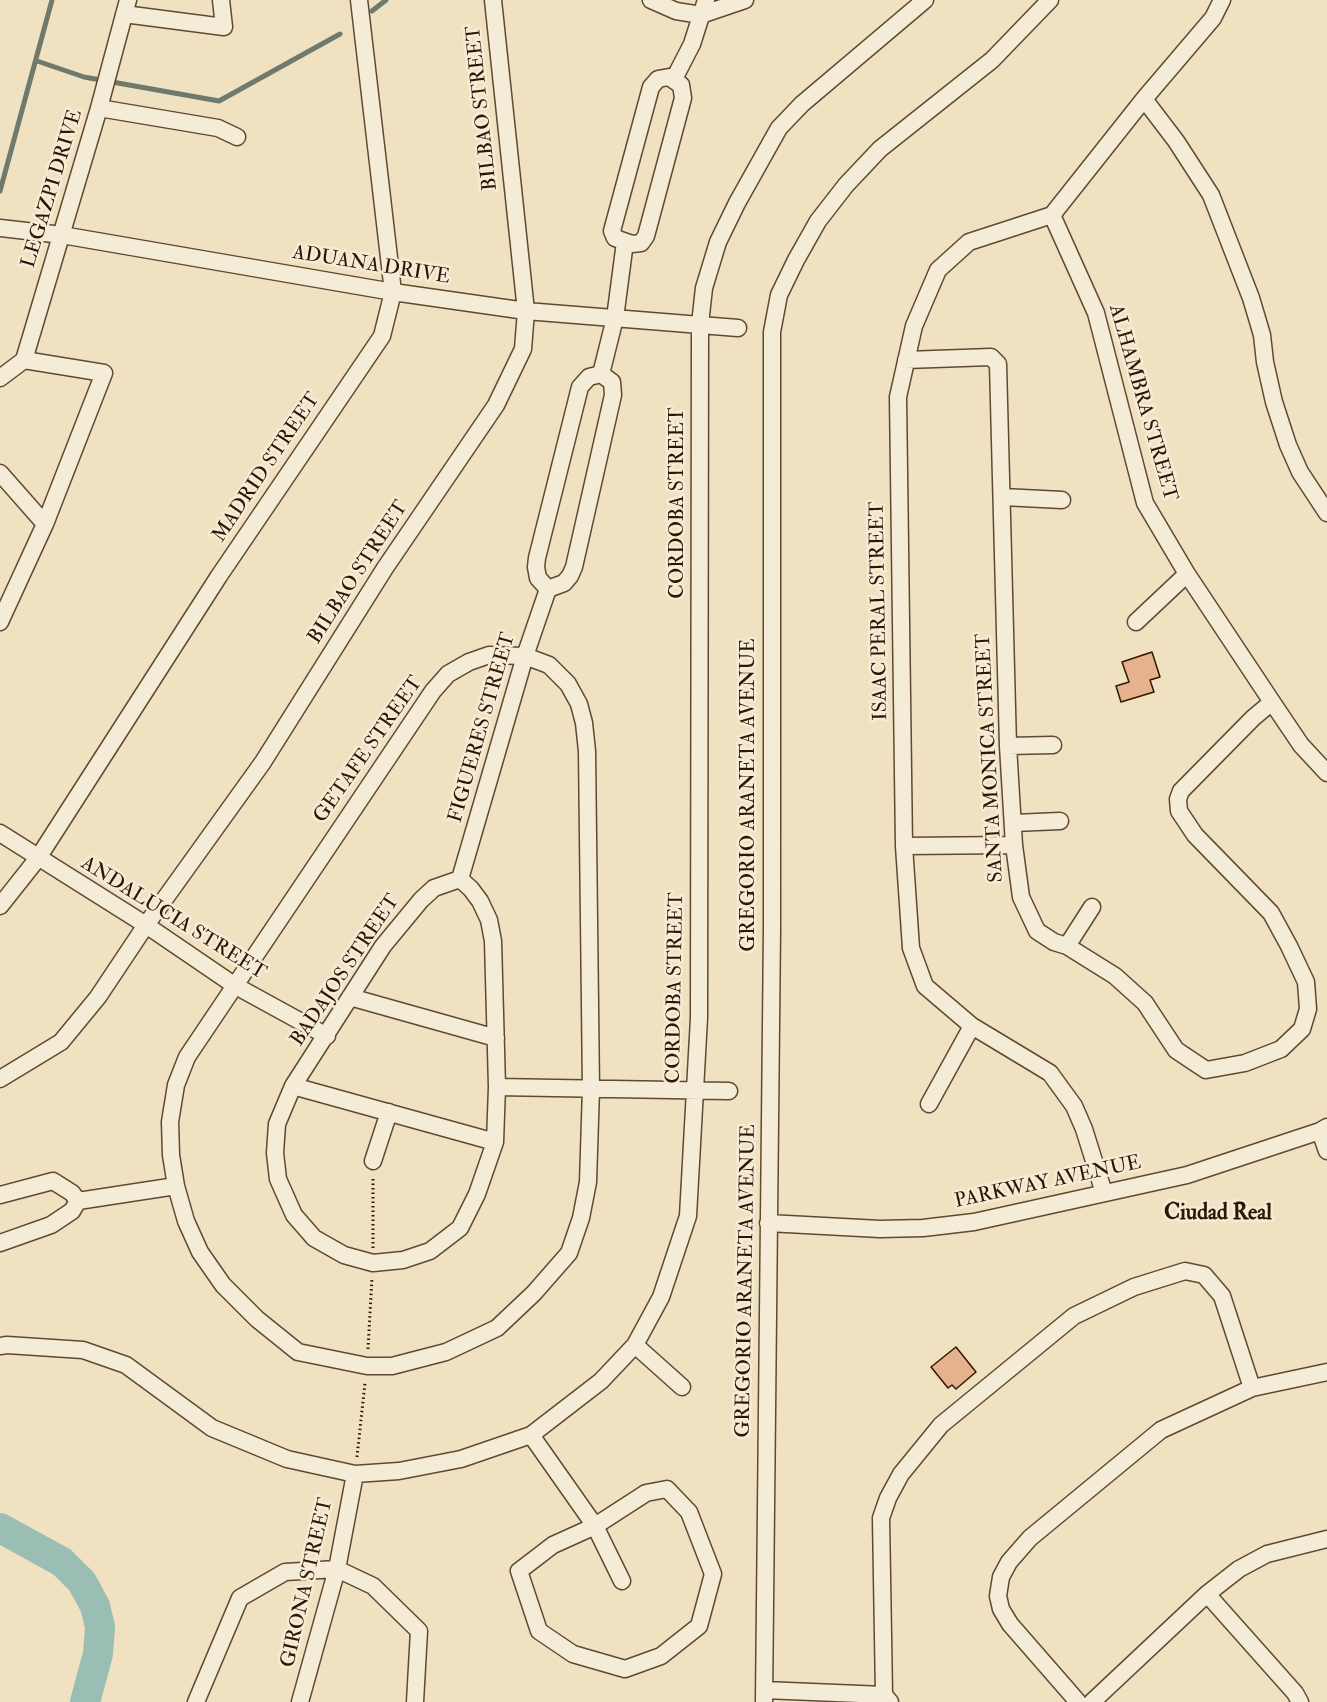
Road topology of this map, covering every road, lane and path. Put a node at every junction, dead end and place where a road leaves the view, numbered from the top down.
1 (221, 0) edge
2 (359, 0) edge
3 (493, 0) edge
4 (651, 0) edge
5 (745, 0) edge
6 (925, 0) edge
7 (1050, 0) edge
8 (1222, 0) edge
9 (126, 7) edge
10 (704, 7) edge
11 (674, 79) junction
12 (1144, 99) junction
13 (99, 108) junction
14 (237, 137) dead end
15 (1052, 215) junction
16 (0, 228) edge
17 (62, 235) junction
18 (625, 242) junction
19 (393, 292) junction
20 (526, 311) junction
21 (615, 318) junction
22 (700, 324) junction
23 (738, 328) dead end
24 (24, 360) junction
25 (906, 360) junction
26 (601, 374) junction
27 (0, 378) edge
28 (0, 473) edge
29 (1003, 497) junction
30 (1062, 500) dead end
31 (1327, 513) edge
32 (45, 524) junction
33 (1187, 574) junction
34 (548, 589) junction
35 (0, 622) edge
36 (1136, 622) dead end
37 (525, 656) junction
38 (1272, 702) junction
39 (1008, 746) junction
40 (1053, 746) dead end
41 (1327, 773) edge
42 (1060, 821) dead end
43 (1014, 823) junction
44 (0, 833) edge
45 (1014, 845) junction
46 (904, 846) junction
47 (38, 858) junction
48 (460, 879) junction
49 (0, 906) edge
50 (1092, 907) dead end
51 (146, 925) junction
52 (1067, 946) junction
53 (234, 985) junction
54 (350, 997) junction
55 (972, 1026) junction
56 (327, 1036) junction
57 (496, 1038) junction
58 (0, 1079) edge
59 (293, 1086) junction
60 (497, 1087) junction
61 (591, 1089) junction
62 (696, 1090) junction
63 (729, 1090) dead end
64 (929, 1104) dead end
65 (389, 1112) junction
66 (1323, 1129) edge
67 (495, 1142) junction
68 (1327, 1151) edge
69 (373, 1161) joint
70 (176, 1186) junction
71 (1104, 1193) junction
72 (0, 1195) edge
73 (78, 1202) junction
74 (768, 1223) junction
75 (0, 1243) edge
76 (373, 1263) junction
77 (635, 1345) junction
78 (0, 1346) edge
79 (367, 1366) junction
80 (1327, 1372) edge
81 (682, 1387) dead end
82 (1252, 1388) junction
83 (531, 1435) junction
84 (355, 1473) junction
85 (595, 1526) junction
86 (1327, 1539) edge
87 (337, 1569) junction
88 (622, 1581) dead end
89 (1207, 1594) junction
90 (764, 1696) edge
91 (887, 1699) edge
92 (196, 1702) edge
93 (300, 1702) edge
94 (415, 1702) edge
95 (1078, 1702) edge
96 (1092, 1702) edge
97 (1300, 1702) edge

1 - 9 street
2 - 19 street, MADRID STREET
3 - 20 street, BILBAO STREET
4 - 10 street
5 - 10 street
6 - 22 street, CORDOBA STREET
7 - 74 street, GREGORIO ARANETA AVENUE
8 - 12 street
9 - 13 street, LEGAZPI DRIVE
10 - 11 street
11 - 18 street
11 - 18 street
12 - 15 street
12 - 31 street
13 - 14 street
13 - 17 street, LEGAZPI DRIVE
15 - 25 street, ISAAC PERAL STREET
15 - 33 street, ALHAMBRA STREET
16 - 17 street, ADUANA DRIVE
17 - 19 street, ADUANA DRIVE
17 - 24 street, LEGAZPI DRIVE
18 - 21 street
19 - 20 street, ADUANA DRIVE
19 - 47 street, MADRID STREET
20 - 21 street, ADUANA DRIVE
20 - 51 street, BILBAO STREET
21 - 22 street, ADUANA DRIVE
21 - 26 street
22 - 23 street, ADUANA DRIVE
22 - 62 street, CORDOBA STREET
24 - 27 street
24 - 32 street
25 - 29 street, SANTA MONICA STREET
25 - 46 street, ISAAC PERAL STREET
26 - 34 street
26 - 34 street
28 - 32 street
29 - 30 street
29 - 39 street, SANTA MONICA STREET
32 - 35 street
33 - 36 street
33 - 38 street, ALHAMBRA STREET
34 - 37 street, FIGUERES STREET
37 - 48 street, FIGUERES STREET
37 - 53 street, GETAFE STREET
37 - 61 street, GETAFE STREET
38 - 41 street, ALHAMBRA STREET
38 - 52 street, SANTA MONICA STREET
39 - 40 street
39 - 43 street, SANTA MONICA STREET
42 - 43 street
43 - 45 street, SANTA MONICA STREET
44 - 47 street, ANDALUCIA STREET
45 - 46 street
45 - 52 street, SANTA MONICA STREET
46 - 55 street, ISAAC PERAL STREET
47 - 49 street, MADRID STREET
47 - 51 street, ANDALUCIA STREET
48 - 54 street, BADAJOS STREET
48 - 57 street, BADAJOS STREET
50 - 52 street
51 - 53 street, ANDALUCIA STREET
51 - 58 street, BILBAO STREET
53 - 56 street, ANDALUCIA STREET
53 - 70 street, GETAFE STREET
54 - 56 street, BADAJOS STREET
54 - 57 street
55 - 64 street
55 - 71 street, ISAAC PERAL STREET
56 - 59 street, BADAJOS STREET
57 - 60 street, BADAJOS STREET
59 - 65 street
59 - 76 street, BADAJOS STREET
60 - 61 street
60 - 67 street, BADAJOS STREET
61 - 62 street
61 - 79 street, GETAFE STREET
62 - 63 street
62 - 77 street, CORDOBA STREET
65 - 67 street
65 - 69 street
66 - 68 street
66 - 71 street, PARKWAY AVENUE
67 - 76 street, BADAJOS STREET
69 - 76 path
70 - 73 street
70 - 79 street, GETAFE STREET
71 - 74 street, PARKWAY AVENUE
72 - 73 street
73 - 75 street
74 - 90 street, GREGORIO ARANETA AVENUE
76 - 79 path
77 - 81 street
77 - 83 street, CORDOBA STREET
78 - 84 street, CORDOBA STREET
79 - 84 path
80 - 82 street
82 - 91 street
82 - 95 street
83 - 84 street, CORDOBA STREET
83 - 85 street
84 - 87 street, GIRONA STREET
85 - 85 street
85 - 88 street
86 - 89 street
87 - 92 street
87 - 93 street, GIRONA STREET
87 - 94 street
89 - 96 street
89 - 97 street
90 - 91 street

